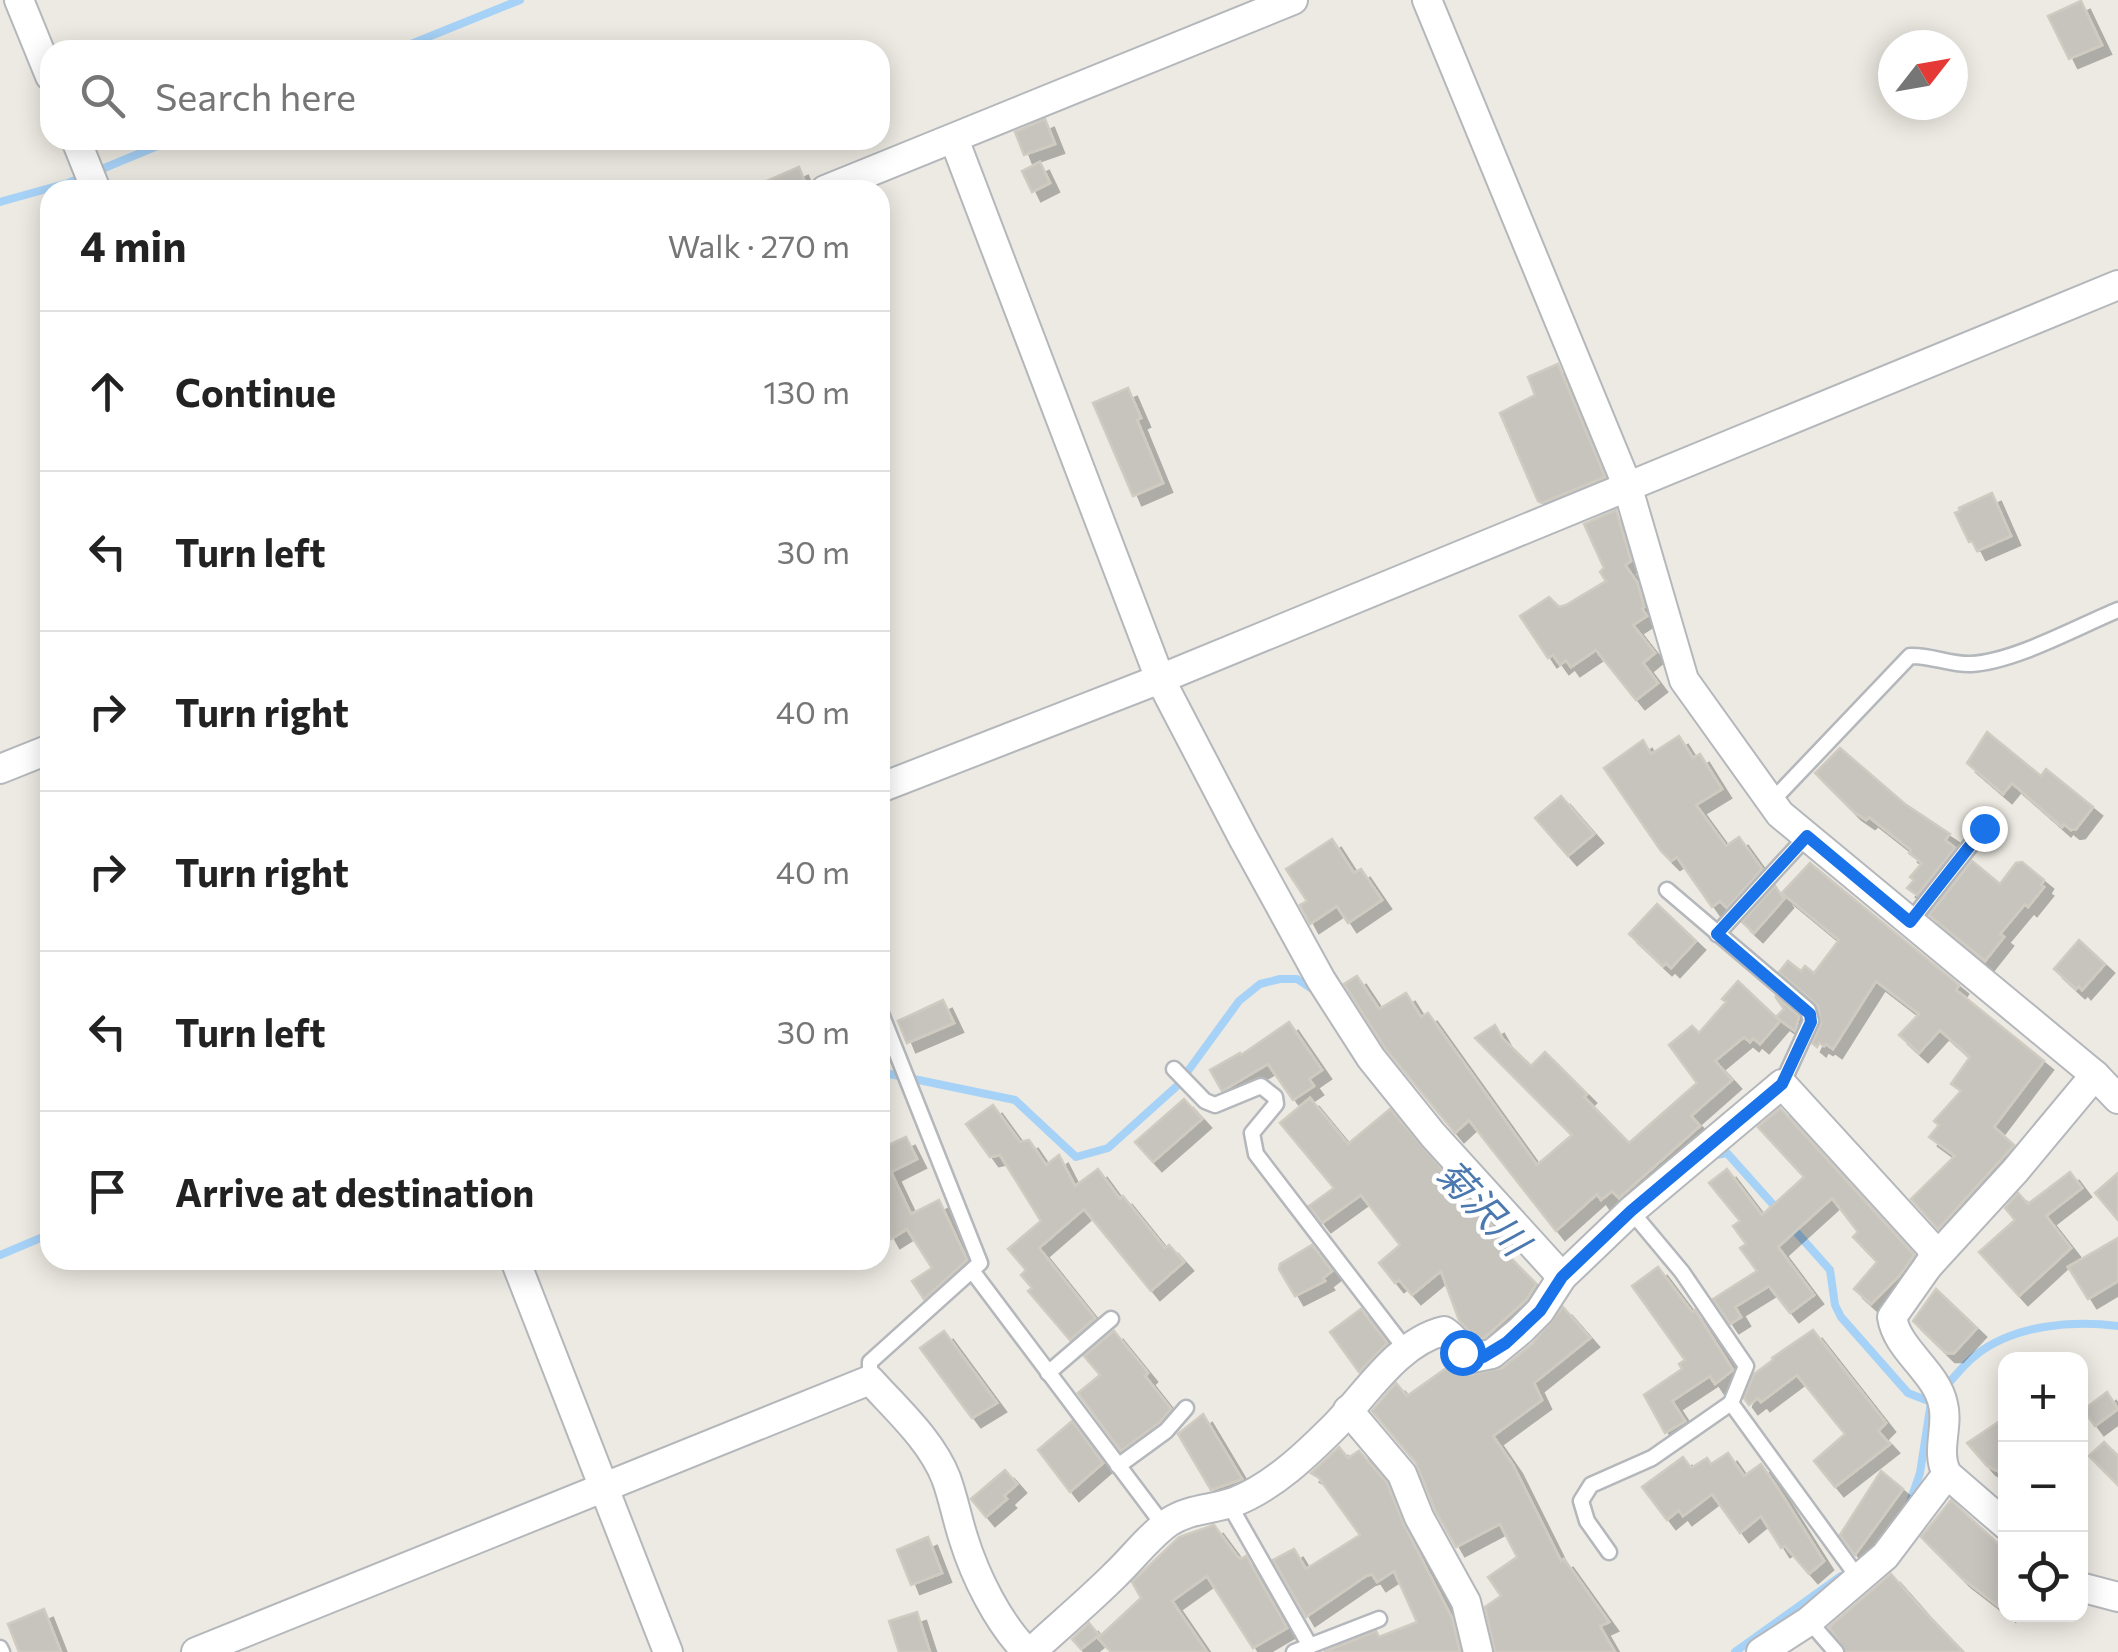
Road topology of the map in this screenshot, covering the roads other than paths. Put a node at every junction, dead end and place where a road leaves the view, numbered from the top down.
1 (19, 0) edge
2 (1293, 0) edge
3 (1427, 0) edge
4 (40, 51) edge
5 (954, 139) junction
6 (80, 150) edge
7 (92, 180) edge
8 (850, 180) edge
9 (2118, 286) edge
10 (1626, 485) junction
11 (2118, 610) edge
12 (1160, 679) junction
13 (40, 753) edge
14 (0, 769) edge
15 (890, 784) edge
16 (1771, 802) junction
17 (1984, 828) dead end
18 (1807, 836) junction
19 (1667, 890) dead end
20 (1910, 922) junction
21 (1717, 934) junction
22 (890, 1036) edge
23 (1174, 1069) dead end
24 (2095, 1075) junction
25 (1782, 1084) junction
26 (2118, 1099) edge
27 (1631, 1211) junction
28 (1928, 1266) junction
29 (520, 1270) edge
30 (972, 1272) junction
31 (1562, 1277) junction
32 (1111, 1319) dead end
33 (1408, 1351) junction
34 (1048, 1373) junction
35 (870, 1380) junction
36 (1731, 1403) junction
37 (1186, 1408) dead end
38 (1348, 1410) junction
39 (1118, 1466) junction
40 (1947, 1474) junction
41 (604, 1489) junction
42 (1230, 1504) junction
43 (1998, 1518) edge
44 (1164, 1526) junction
45 (1608, 1552) dead end
46 (1859, 1579) junction
47 (2088, 1589) edge
48 (2118, 1596) edge
49 (1379, 1619) dead end
50 (1808, 1621) junction
51 (1310, 1646) junction
52 (1018, 1650) edge
53 (196, 1652) edge
54 (668, 1652) edge
55 (1294, 1652) edge
56 (1478, 1652) edge
57 (1761, 1652) edge
58 (1836, 1652) edge

1 - 4 street
2 - 5 street
3 - 10 street
5 - 8 street
5 - 12 street
6 - 7 street
9 - 10 street
10 - 12 street
10 - 16 street
11 - 16 lane
12 - 15 street
12 - 31 street
13 - 14 street
16 - 18 street
17 - 20 lane
18 - 20 street
18 - 21 lane
19 - 21 lane
20 - 24 street
21 - 25 lane
22 - 30 lane
23 - 33 lane
24 - 26 street
24 - 28 street
25 - 27 street
25 - 28 street
27 - 31 street
27 - 36 lane
28 - 40 street
29 - 41 street
30 - 34 lane
30 - 35 lane
31 - 33 street
32 - 34 lane
33 - 38 street
34 - 39 lane
35 - 41 street
35 - 52 street
36 - 45 lane
36 - 46 lane
37 - 39 lane
38 - 42 street
38 - 56 street
39 - 44 lane
40 - 43 street
40 - 46 street
41 - 53 street
41 - 54 street
42 - 44 street
42 - 51 lane
44 - 52 street
46 - 50 street
47 - 48 street
49 - 51 lane
50 - 57 street
50 - 58 lane
51 - 55 lane

